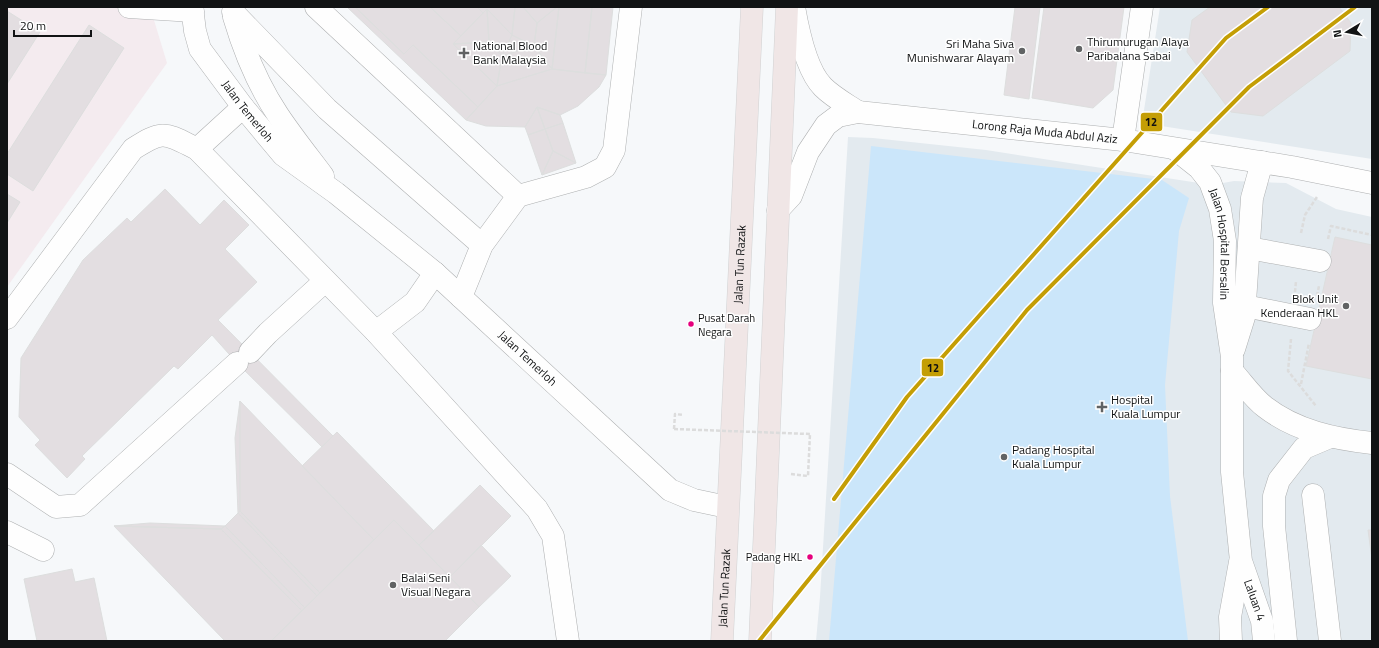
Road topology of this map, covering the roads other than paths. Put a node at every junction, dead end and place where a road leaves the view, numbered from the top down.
1 (129, 7) edge
2 (316, 7) edge
3 (631, 7) edge
4 (752, 7) edge
5 (787, 7) edge
6 (794, 7) edge
7 (1142, 7) edge
8 (192, 9) edge
9 (232, 10) edge
10 (243, 107) junction
11 (858, 112) junction
12 (1123, 140) junction
13 (1174, 148) junction
14 (197, 150) junction
15 (1262, 162) junction
16 (1372, 183) edge
17 (336, 194) junction
18 (518, 196) junction
19 (778, 210) junction
20 (482, 244) junction
21 (1249, 248) junction
22 (1320, 270) road end
23 (435, 273) junction
24 (325, 281) junction
25 (461, 297) junction
26 (1245, 306) junction
27 (7, 318) edge
28 (1312, 320) road end
29 (376, 332) junction
30 (1232, 364) junction
31 (1330, 437) junction
32 (1372, 443) edge
33 (7, 474) edge
34 (1313, 495) dead end
35 (727, 507) junction
36 (7, 532) edge
37 (43, 550) dead end
38 (1241, 561) junction
39 (568, 641) edge
40 (722, 641) edge
41 (760, 641) edge
42 (1231, 641) edge
43 (1264, 641) edge
44 (1286, 641) edge
45 (1330, 641) edge

1 - 8 street
2 - 18 street
3 - 18 street
4 - 35 main road, Jalan Tun Razak
5 - 19 main road
6 - 11 street, Lorong Raja Muda Abdul Aziz
7 - 12 street
8 - 10 street, Jalan Temerloh
9 - 17 street, Jalan Temerloh
9 - 20 street
10 - 14 street
10 - 17 street, Jalan Temerloh
11 - 12 street, Lorong Raja Muda Abdul Aziz
11 - 19 street, Lorong Raja Muda Abdul Aziz
12 - 13 street, Lorong Raja Muda Abdul Aziz
13 - 15 street, Lorong Raja Muda Abdul Aziz
13 - 30 street, Jalan Hospital Bersalin
14 - 24 street
14 - 27 street
15 - 16 street, Lorong Raja Muda Abdul Aziz
15 - 21 street, Jalan Hospital Bersalin
17 - 23 street, Jalan Temerloh
18 - 20 street
19 - 41 main road
20 - 25 street
21 - 22 street
21 - 26 street, Jalan Hospital Bersalin
23 - 25 street, Jalan Temerloh
23 - 29 street
24 - 29 street
24 - 33 street
25 - 35 street, Jalan Temerloh
26 - 28 street
26 - 30 street, Jalan Hospital Bersalin
29 - 39 street
30 - 31 street
30 - 38 street, Jalan Hospital Bersalin
31 - 32 street
31 - 44 street
34 - 45 street
35 - 40 main road, Jalan Tun Razak
36 - 37 street
38 - 42 street
38 - 43 street, Laluan 4

